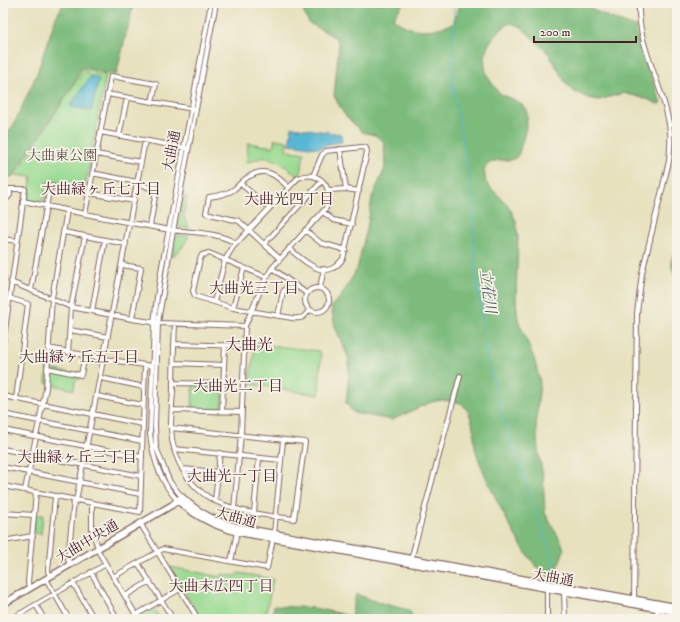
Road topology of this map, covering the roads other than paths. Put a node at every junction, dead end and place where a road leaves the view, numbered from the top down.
1 (211, 3) edge
2 (216, 3) edge
3 (640, 3) edge
4 (107, 94) junction
5 (126, 98) junction
6 (152, 102) junction
7 (194, 109) junction
8 (100, 132) junction
9 (119, 136) junction
10 (145, 141) junction
11 (186, 148) junction
12 (340, 149) junction
13 (96, 154) junction
14 (141, 162) junction
15 (92, 173) junction
16 (312, 176) junction
17 (322, 181) junction
18 (137, 182) junction
19 (241, 184) junction
20 (288, 187) junction
21 (3, 189) edge
22 (10, 189) junction
23 (346, 189) junction
24 (329, 190) junction
25 (359, 191) junction
26 (88, 193) junction
27 (23, 201) junction
28 (134, 201) junction
29 (3, 203) edge
30 (46, 206) junction
31 (269, 208) junction
32 (67, 210) junction
33 (323, 212) junction
34 (84, 214) junction
35 (130, 222) junction
36 (352, 224) junction
37 (150, 226) junction
38 (171, 230) junction
39 (305, 230) junction
40 (248, 231) junction
41 (64, 232) junction
42 (85, 236) junction
43 (3, 239) edge
44 (105, 240) junction
45 (17, 241) junction
46 (236, 243) junction
47 (126, 244) junction
48 (264, 244) junction
49 (289, 248) junction
50 (346, 250) junction
51 (279, 258) junction
52 (225, 260) junction
53 (122, 265) junction
54 (244, 268) junction
55 (272, 268) junction
56 (324, 269) junction
57 (266, 277) junction
58 (11, 282) junction
59 (291, 282) junction
60 (320, 288) junction
61 (31, 290) junction
62 (306, 293) junction
63 (9, 298) junction
64 (52, 298) junction
65 (214, 302) junction
66 (71, 307) junction
67 (233, 308) junction
68 (310, 310) junction
69 (92, 311) junction
70 (251, 312) junction
71 (113, 315) junction
72 (278, 316) junction
73 (132, 319) junction
74 (156, 323) junction
75 (175, 324) junction
76 (245, 326) junction
77 (4, 327) edge
78 (70, 330) junction
79 (108, 337) junction
80 (3, 344) edge
81 (174, 344) junction
82 (225, 345) junction
83 (244, 346) junction
84 (48, 348) junction
85 (68, 352) junction
86 (85, 355) junction
87 (104, 359) junction
88 (174, 363) junction
89 (145, 365) junction
90 (224, 365) junction
91 (152, 366) junction
92 (47, 368) junction
93 (460, 376) dead end
94 (101, 378) junction
95 (173, 383) junction
96 (223, 384) junction
97 (144, 387) junction
98 (3, 396) edge
99 (97, 396) junction
100 (16, 399) junction
101 (43, 404) junction
102 (143, 405) junction
103 (172, 410) junction
104 (222, 411) junction
105 (242, 412) junction
106 (3, 414) edge
107 (93, 414) junction
108 (39, 420) junction
109 (142, 424) junction
110 (171, 428) junction
111 (3, 430) edge
112 (90, 430) junction
113 (241, 435) junction
114 (36, 436) junction
115 (142, 440) junction
116 (283, 440) junction
117 (87, 446) junction
118 (3, 449) edge
119 (174, 449) junction
120 (220, 453) junction
121 (33, 455) junction
122 (239, 455) junction
123 (142, 457) junction
124 (259, 458) junction
125 (281, 460) junction
126 (83, 464) junction
127 (3, 467) edge
128 (182, 469) junction
129 (29, 472) junction
130 (218, 472) junction
131 (141, 476) junction
132 (80, 482) junction
133 (4, 487) edge
134 (25, 490) junction
135 (36, 493) junction
136 (140, 494) junction
137 (55, 497) junction
138 (180, 499) junction
139 (75, 500) junction
140 (215, 501) junction
141 (92, 504) junction
142 (234, 508) junction
143 (254, 512) junction
144 (3, 514) edge
145 (34, 515) junction
146 (276, 516) junction
147 (140, 523) junction
148 (237, 532) junction
149 (32, 536) junction
150 (273, 536) junction
151 (3, 541) edge
152 (97, 549) junction
153 (158, 552) junction
154 (231, 561) junction
155 (411, 561) junction
156 (138, 563) junction
157 (106, 564) junction
158 (70, 565) junction
159 (90, 572) junction
160 (113, 577) junction
161 (48, 578) junction
162 (150, 581) junction
163 (73, 583) junction
164 (30, 589) junction
165 (180, 589) junction
166 (547, 589) junction
167 (564, 592) junction
168 (54, 593) junction
169 (125, 596) junction
170 (162, 600) junction
171 (634, 602) junction
172 (3, 604) edge
173 (36, 605) junction
174 (677, 607) edge
175 (657, 608) junction
176 (677, 612) edge
177 (136, 615) junction
178 (10, 619) edge
179 (44, 619) edge
180 (69, 619) edge
181 (94, 619) edge
182 (118, 619) edge
183 (131, 619) edge
184 (173, 619) edge
185 (198, 619) edge
186 (547, 619) edge
187 (565, 619) edge
188 (658, 619) edge

1 - 7 street, 大曲通
2 - 7 street, 大曲通
3 - 171 street
4 - 5 street
4 - 6 street
4 - 8 street
5 - 6 street
5 - 9 street
6 - 7 street
7 - 11 street, 大曲通
8 - 9 street
8 - 13 street
9 - 10 street
10 - 11 street
10 - 14 street
11 - 38 street, 大曲通
12 - 16 street
12 - 23 street
12 - 25 street
13 - 14 street
13 - 15 street
14 - 18 street
15 - 18 street
15 - 26 street
16 - 17 street
16 - 20 street
17 - 24 street
17 - 48 street
18 - 28 street
18 - 37 street
19 - 20 street
19 - 31 street
19 - 40 street
20 - 31 street
21 - 22 street
22 - 27 street
22 - 29 street
23 - 24 street
23 - 25 street
24 - 33 street
25 - 36 street
26 - 28 street
26 - 30 street
26 - 34 street
27 - 30 street
27 - 45 street
28 - 35 street
30 - 32 street
30 - 61 street
31 - 40 street
32 - 34 street
32 - 41 street
33 - 36 street
33 - 39 street
34 - 35 street
35 - 37 street
35 - 47 street
36 - 50 street
37 - 38 street
38 - 46 street
38 - 74 street, 大曲通
39 - 49 street
39 - 50 street
40 - 46 street
40 - 48 street
41 - 42 street
41 - 64 street
42 - 44 street
42 - 66 street
43 - 45 street
44 - 47 street
44 - 69 street
45 - 58 street
46 - 52 street
47 - 53 street
48 - 51 street
49 - 51 street
49 - 56 street
50 - 56 street
51 - 55 street
52 - 54 street
52 - 65 street
52 - 65 street
53 - 71 street
53 - 73 street
54 - 57 street
54 - 67 street
55 - 57 street
55 - 59 street
56 - 60 street
57 - 70 street
58 - 61 street
58 - 63 street
59 - 62 street
59 - 72 street
60 - 62 street
60 - 68 street
61 - 64 street
62 - 68 street
63 - 77 street
63 - 100 street
64 - 66 street
64 - 84 street
65 - 67 street
66 - 69 street
66 - 78 street
67 - 70 street
68 - 72 street
69 - 71 street
70 - 72 street
70 - 76 street
71 - 73 street
71 - 79 street
73 - 74 street
74 - 75 street
74 - 91 street, 大曲通
74 - 138 street, 大曲通
75 - 76 street
75 - 81 street
76 - 83 street
77 - 80 street
78 - 79 street
78 - 85 street
79 - 87 street
81 - 82 street
81 - 88 street
82 - 83 street
82 - 90 street
83 - 105 street
84 - 85 street
84 - 92 street
85 - 86 street
86 - 87 street
86 - 92 street
87 - 89 street
87 - 94 street
88 - 90 street
88 - 95 street
89 - 91 street
89 - 97 street
90 - 96 street
91 - 138 street, 大曲通
92 - 101 street
93 - 155 street
94 - 97 street
94 - 99 street
95 - 96 street
95 - 103 street
96 - 104 street
97 - 102 street
98 - 100 street
99 - 102 street
99 - 107 street
100 - 101 street
101 - 107 street
101 - 108 street
102 - 109 street
103 - 104 street
103 - 110 street
104 - 105 street
105 - 113 street
106 - 108 street
107 - 109 street
107 - 112 street
108 - 112 street
108 - 114 street
109 - 115 street
110 - 113 street
110 - 119 street
111 - 114 street
112 - 115 street
112 - 117 street
113 - 116 street
113 - 122 street
114 - 117 street
114 - 121 street
115 - 123 street
116 - 125 street
116 - 146 street
117 - 123 street
117 - 126 street
118 - 121 street
119 - 120 street
119 - 128 street
120 - 122 street
120 - 130 street
121 - 126 street
121 - 129 street
122 - 124 street
122 - 142 street
123 - 131 street
124 - 125 street
124 - 143 street
125 - 146 street
126 - 131 street
126 - 132 street
127 - 129 street
128 - 130 street
128 - 140 street
129 - 132 street
129 - 134 street
130 - 140 street
131 - 136 street
132 - 136 street
132 - 139 street
133 - 134 street
133 - 144 street
134 - 135 street
135 - 137 street
135 - 145 street
136 - 141 street
137 - 139 street
137 - 161 street
138 - 147 main road, 大曲中央通
138 - 148 main road, 大曲通
138 - 150 main road, 大曲通
139 - 141 street
139 - 158 street
140 - 142 street
141 - 152 street
142 - 143 street
143 - 146 street
144 - 145 street
145 - 149 street
146 - 150 street
147 - 152 main road, 大曲中央通
147 - 153 street
148 - 150 main road, 大曲通
148 - 154 street
149 - 151 street
149 - 164 street
150 - 154 street
150 - 155 main road, 大曲通
152 - 157 street
152 - 158 main road, 大曲中央通
153 - 154 street
153 - 156 street
153 - 165 street
155 - 166 main road, 大曲通
155 - 171 main road, 大曲通
156 - 160 street
156 - 162 street
157 - 159 street
157 - 160 street
158 - 161 main road, 大曲中央通
159 - 163 street
159 - 182 street
160 - 169 street
161 - 164 main road, 大曲中央通
161 - 168 street
162 - 169 street
162 - 170 street
163 - 168 street
163 - 181 street
164 - 172 main road, 大曲中央通
165 - 170 street
165 - 185 street
166 - 167 main road, 大曲通
166 - 186 street
167 - 171 main road, 大曲通
167 - 187 street
168 - 173 street
168 - 180 street
169 - 177 street
170 - 177 street
170 - 184 street
171 - 174 main road, 大曲通
171 - 175 main road, 大曲通
173 - 178 street
173 - 179 street
175 - 176 main road, 大曲通
175 - 188 street
177 - 183 street

